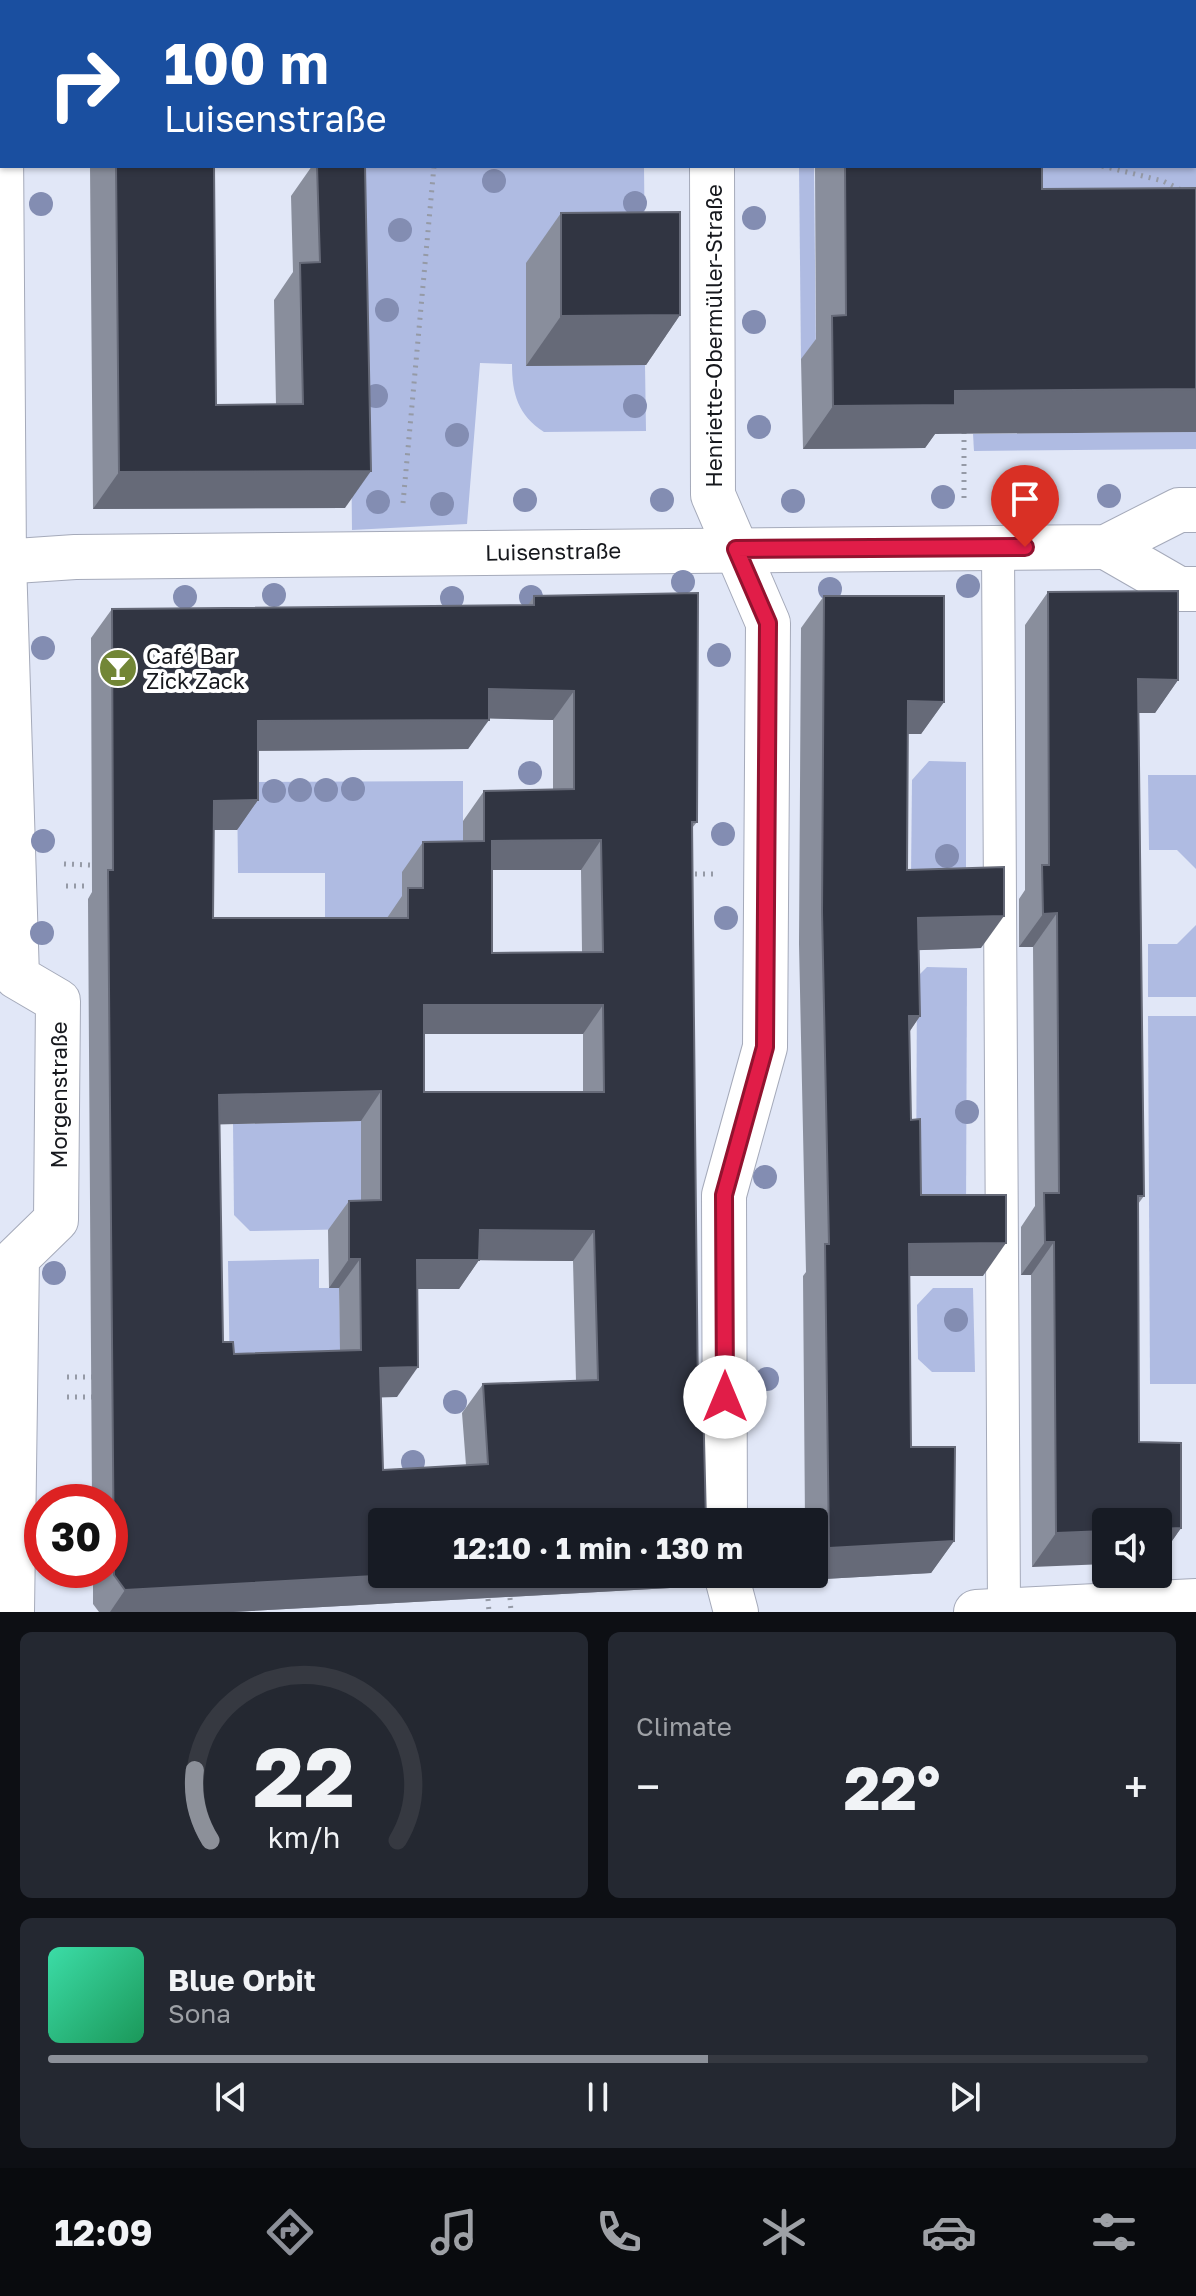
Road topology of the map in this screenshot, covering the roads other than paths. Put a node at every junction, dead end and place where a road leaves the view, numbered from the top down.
1 (1, 168) edge
2 (712, 168) edge
3 (1196, 510) edge
4 (1106, 547) junction
5 (981, 548) junction
6 (736, 549) junction
7 (2, 562) edge
8 (1196, 589) edge
9 (725, 1508) edge
10 (730, 1588) edge
11 (1196, 1601) edge
12 (990, 1611) edge
13 (12, 1612) edge
14 (736, 1612) edge

1 - 7 street, Morgenstraße
2 - 6 street, Henriette-Obermüller-Straße
3 - 4 street, Luisenstraße
4 - 5 street, Luisenstraße
4 - 8 street
5 - 6 street, Luisenstraße
5 - 12 lane
6 - 7 street, Luisenstraße
6 - 9 street, Henriette-Obermüller-Straße
7 - 13 street, Morgenstraße
10 - 14 street
11 - 12 street

